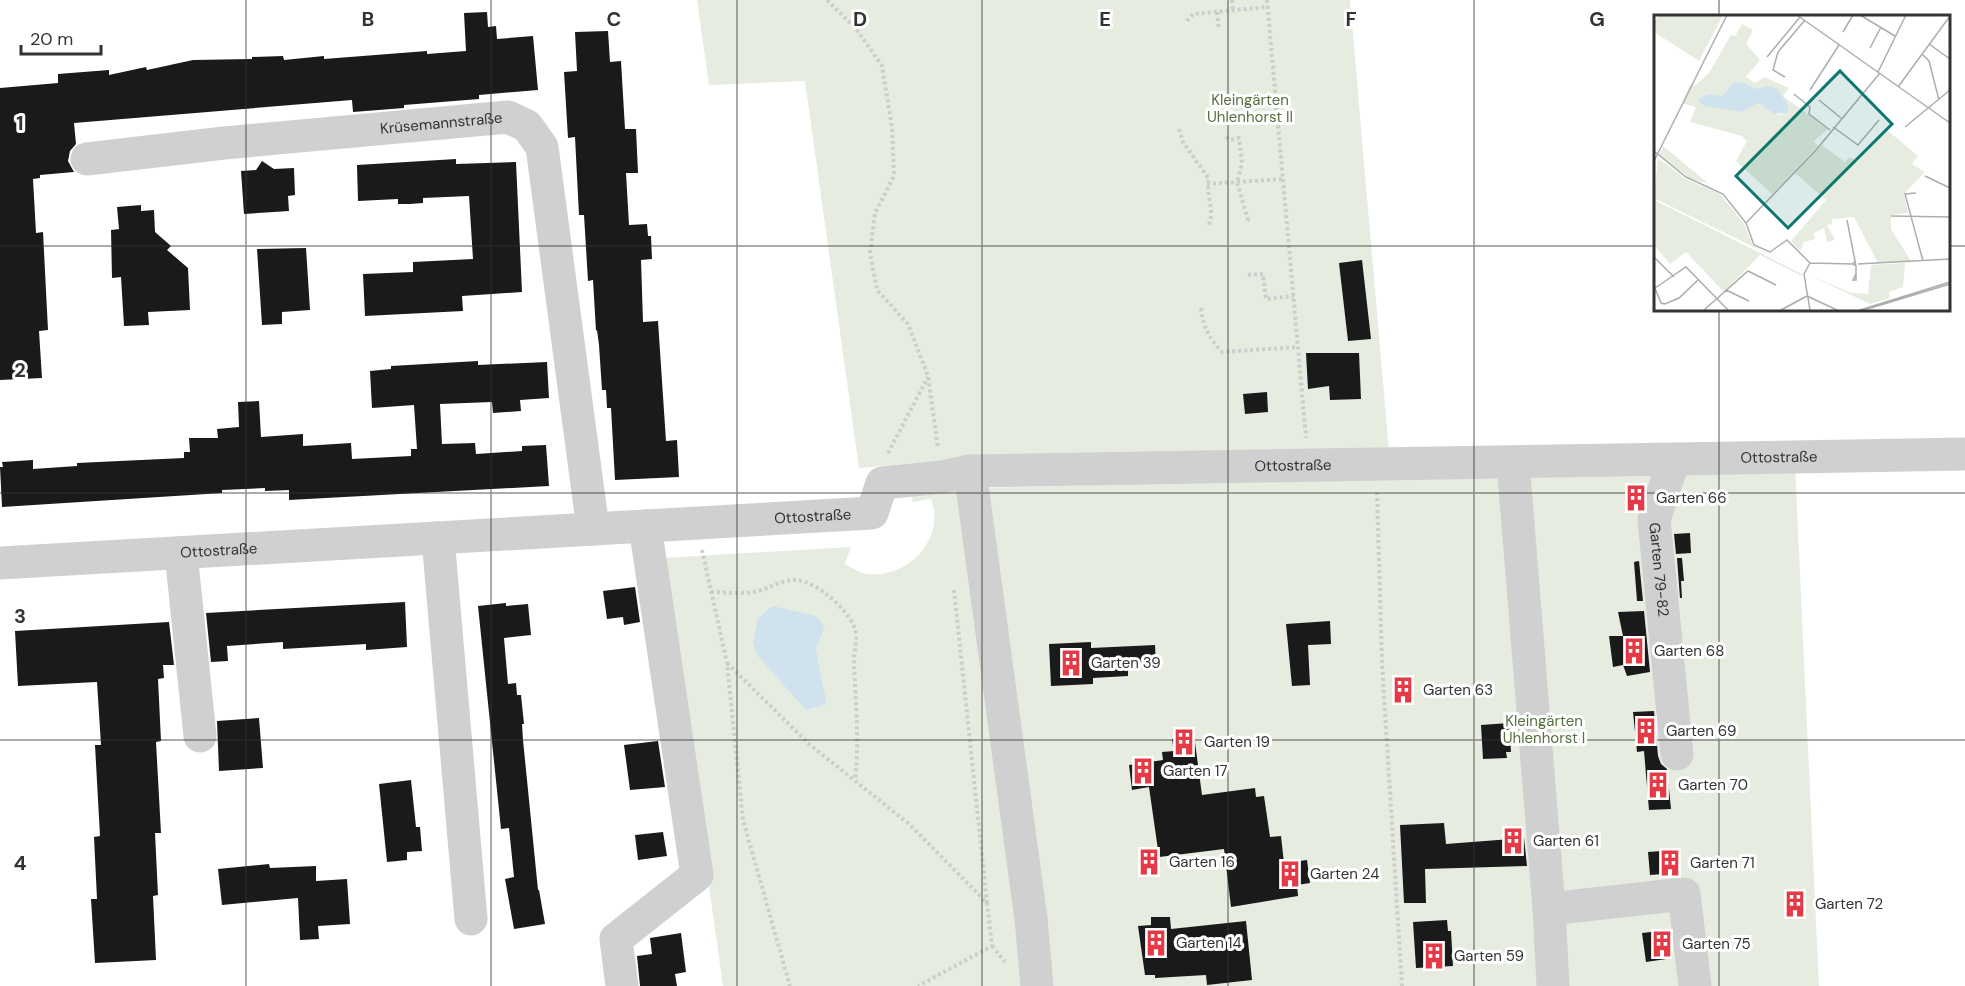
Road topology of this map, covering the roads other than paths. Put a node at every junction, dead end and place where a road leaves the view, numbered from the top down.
1 (87, 159) dead end
2 (1965, 454) edge
3 (1674, 459) junction
4 (1513, 462) junction
5 (956, 474) junction
6 (645, 526) junction
7 (594, 529) junction
8 (438, 538) junction
9 (181, 553) junction
10 (0, 563) edge
11 (200, 736) dead end
12 (1677, 754) dead end
13 (1549, 909) junction
14 (471, 919) dead end
15 (622, 986) edge
16 (1037, 986) edge
17 (1553, 986) edge
18 (1695, 986) edge

1 - 7 street, Krüsemannstraße
2 - 3 street, Ottostraße
3 - 4 street, Ottostraße
3 - 12 street, Garten 79-82
4 - 5 street, Ottostraße
4 - 13 street
5 - 6 street, Ottostraße
5 - 16 street
6 - 7 street, Ottostraße
6 - 15 street
7 - 8 street, Ottostraße
8 - 9 street, Ottostraße
8 - 14 street
9 - 10 street, Ottostraße
9 - 11 street
13 - 17 street
13 - 18 street

